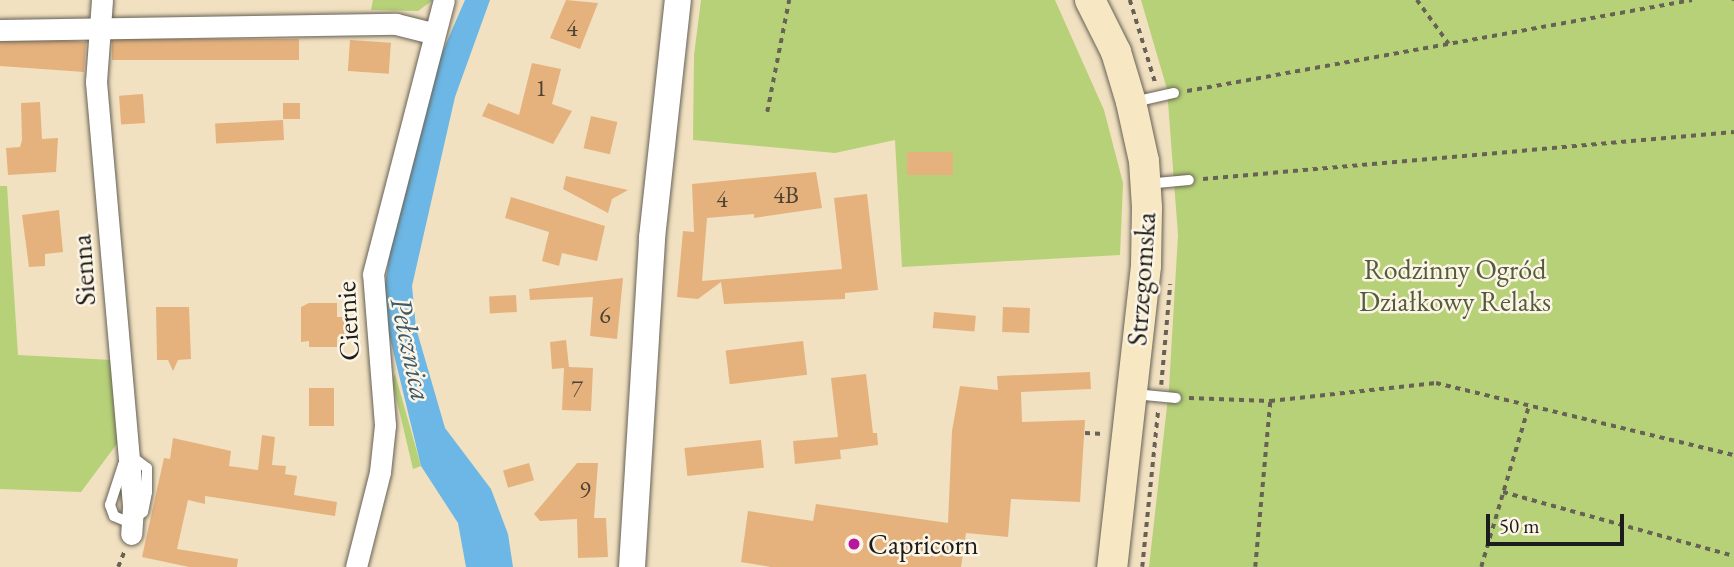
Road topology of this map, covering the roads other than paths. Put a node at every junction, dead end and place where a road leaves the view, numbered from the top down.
1 (102, 0) edge
2 (443, 0) edge
3 (678, 0) edge
4 (1090, 0) edge
5 (100, 27) junction
6 (0, 30) edge
7 (432, 33) junction
8 (1174, 93) road end
9 (1131, 102) junction
10 (1189, 180) road end
11 (1146, 184) junction
12 (1132, 394) junction
13 (1176, 398) road end
14 (132, 528) dead end
15 (356, 567) edge
16 (632, 567) edge
17 (1112, 567) edge

1 - 5 street, Sienna
2 - 7 street, Ciernie
3 - 16 street
4 - 9 main road, Strzegomska
5 - 6 street
5 - 7 street
5 - 14 street, Sienna
7 - 15 street, Ciernie
8 - 9 lane
9 - 11 main road, Strzegomska
10 - 11 lane
11 - 12 main road, Strzegomska
12 - 13 lane
12 - 17 main road, Strzegomska

